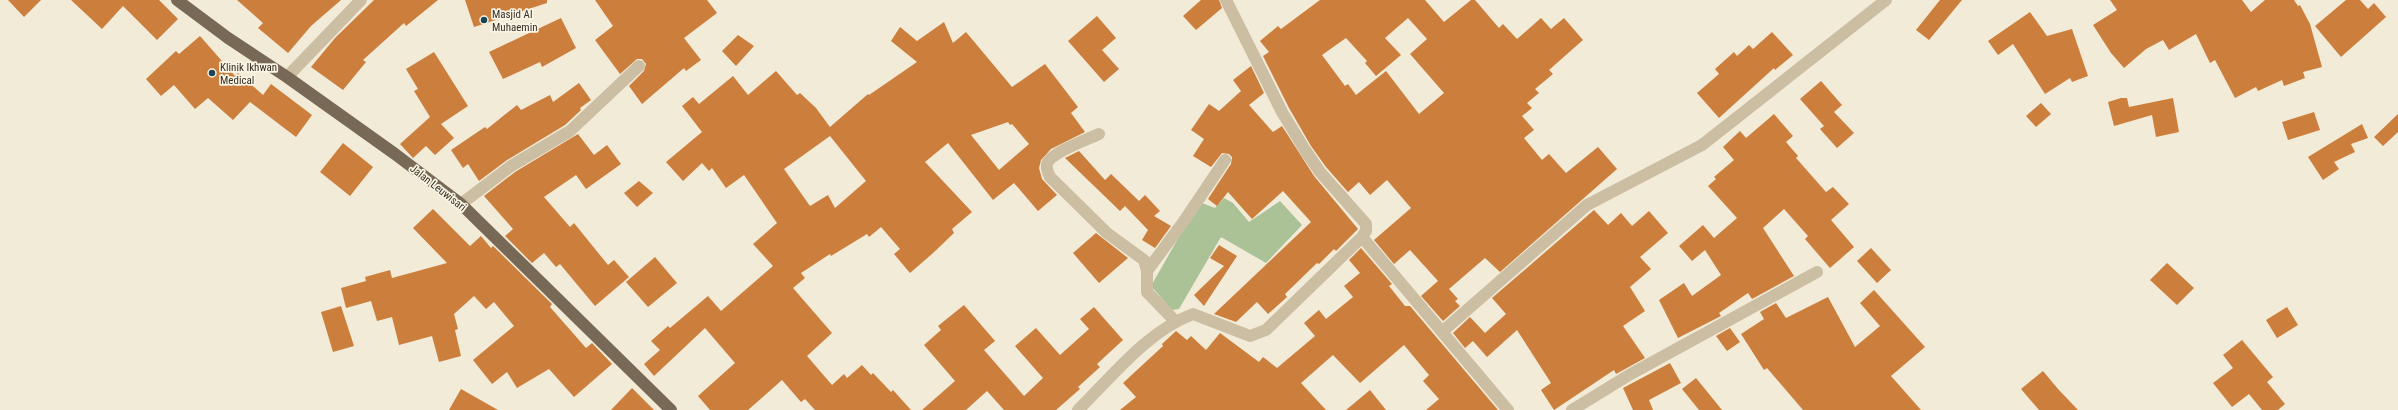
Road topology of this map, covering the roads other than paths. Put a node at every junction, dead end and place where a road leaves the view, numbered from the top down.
1 (177, 0) edge
2 (361, 0) edge
3 (1886, 0) edge
4 (1231, 2) edge
5 (639, 66) dead end
6 (287, 77) junction
7 (1099, 134) dead end
8 (1225, 160) dead end
9 (461, 204) junction
10 (1362, 237) junction
11 (1147, 271) junction
12 (1817, 272) dead end
13 (1175, 321) junction
14 (1443, 331) junction
15 (671, 410) edge
16 (1078, 410) edge
17 (1508, 410) edge
18 (1572, 410) edge

1 - 6 main road, Jalan Leuwisari
2 - 6 street
3 - 14 street
4 - 10 street
5 - 9 street
6 - 9 main road, Jalan Leuwisari
7 - 11 street
8 - 11 street
9 - 15 main road, Jalan Leuwisari
10 - 13 street
10 - 14 street
11 - 13 street
12 - 18 street
13 - 16 street
14 - 17 street

